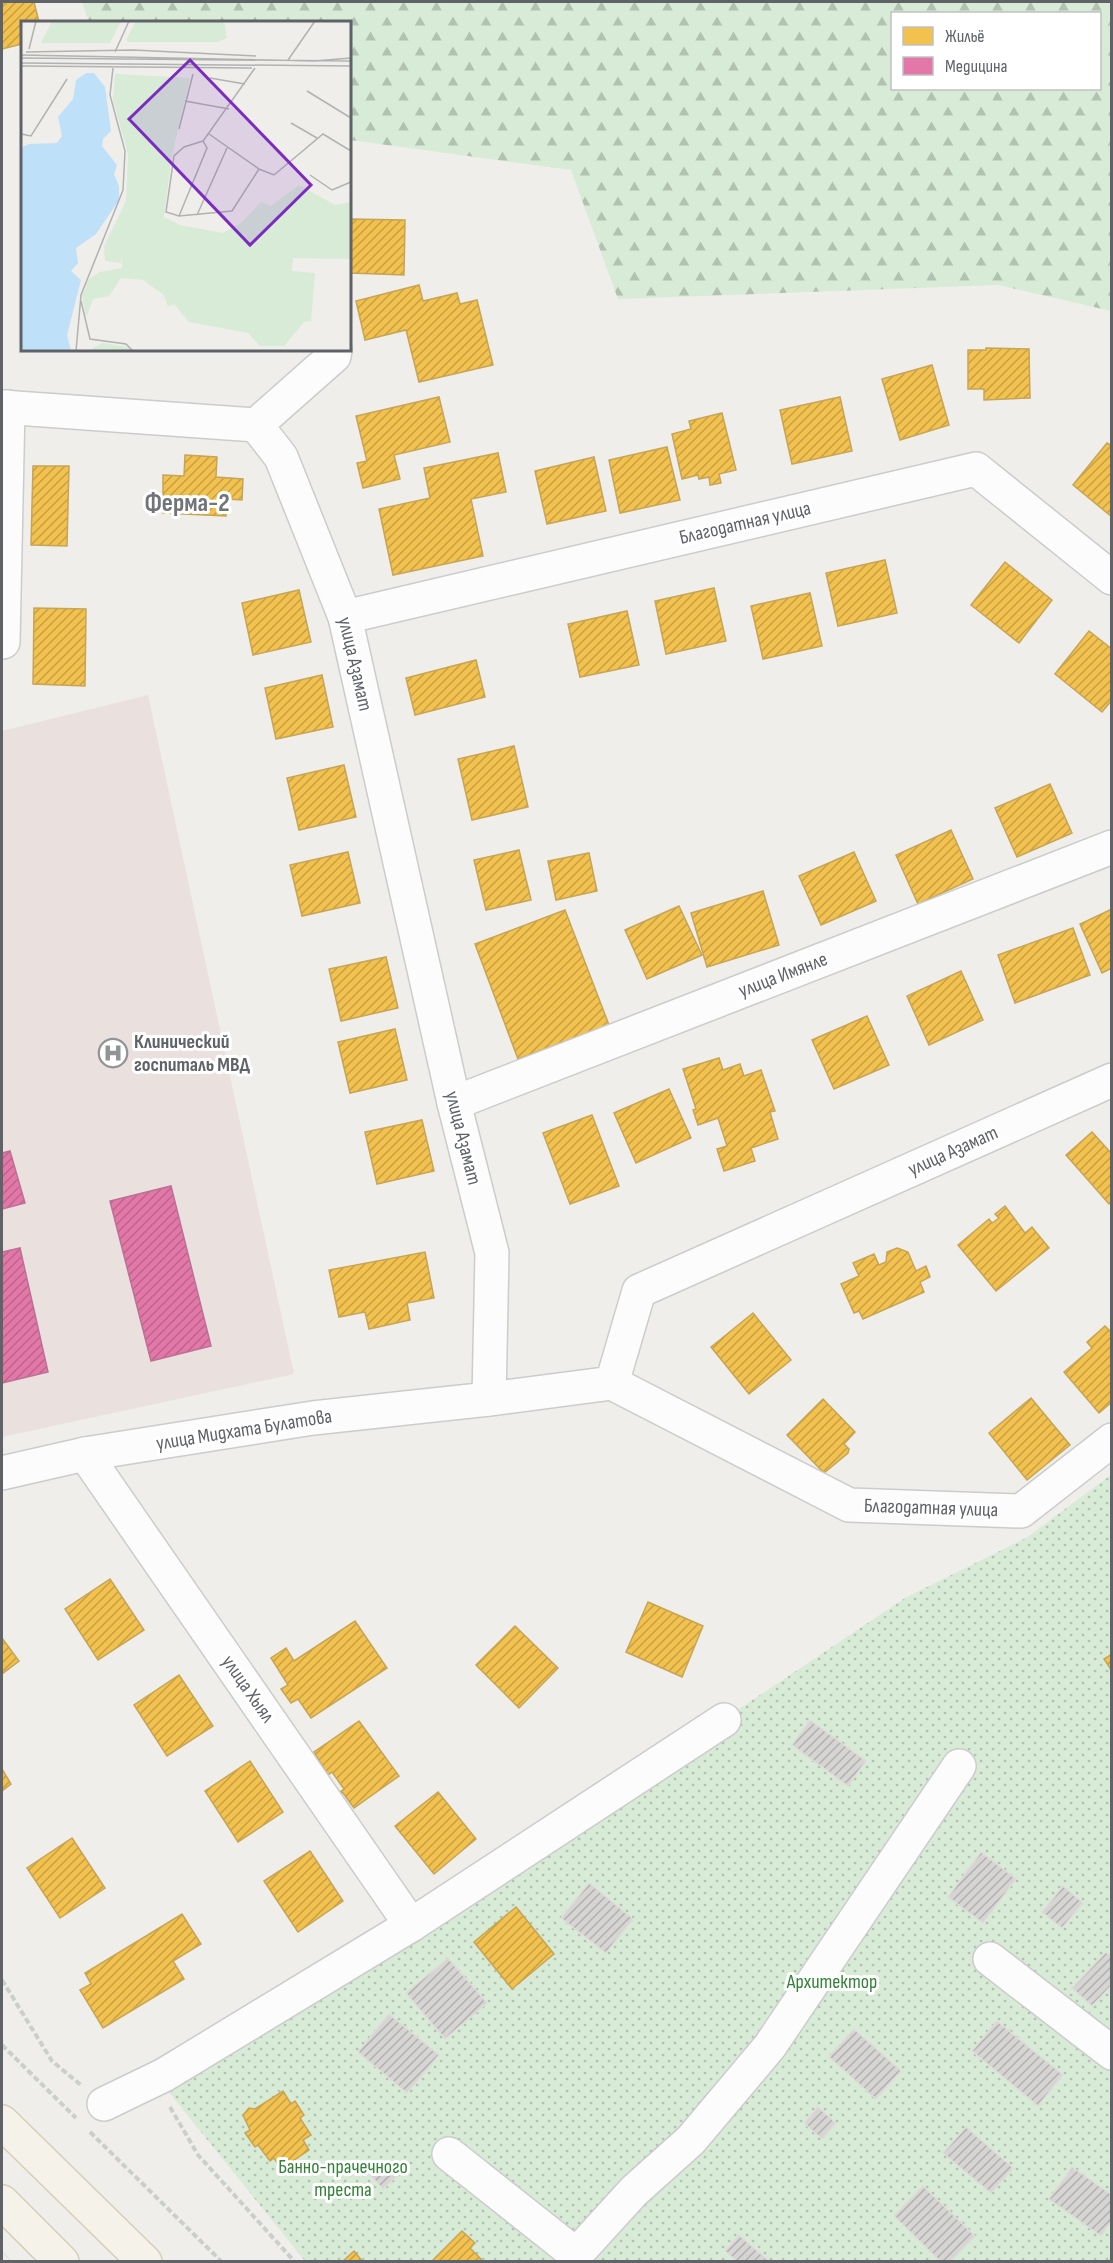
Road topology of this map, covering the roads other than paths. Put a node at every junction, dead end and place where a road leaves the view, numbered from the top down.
1 (335, 351) edge
2 (5, 407) edge
3 (256, 425) junction
4 (1112, 578) edge
5 (345, 617) junction
6 (3, 642) edge
7 (1112, 847) edge
8 (1112, 1080) edge
9 (454, 1103) junction
10 (612, 1383) junction
11 (489, 1399) junction
12 (1112, 1440) edge
13 (85, 1454) junction
14 (2, 1473) edge
15 (724, 1720) dead end
16 (959, 1766) dead end
17 (411, 1924) junction
18 (990, 1959) dead end
19 (1112, 2053) edge
20 (89, 2118) road end
21 (2, 2122) edge
22 (449, 2154) dead end
23 (2, 2202) edge
24 (591, 2254) edge
25 (62, 2262) edge
26 (145, 2262) edge

1 - 3 street
2 - 3 street
2 - 6 street
3 - 5 street, улица Азамат
4 - 5 street, Благодатная улица
5 - 9 street, улица Азамат
7 - 9 street, улица Имянле
8 - 10 street, улица Азамат
9 - 11 street, улица Азамат
10 - 11 street
10 - 12 street, Благодатная улица
11 - 13 street, улица Мидхата Булатова
13 - 14 street, улица Мидхата Булатова
13 - 17 street, улица Хыял
15 - 17 street
16 - 24 street
17 - 20 street
18 - 19 street
21 - 26 main road
22 - 24 street
23 - 25 main road

